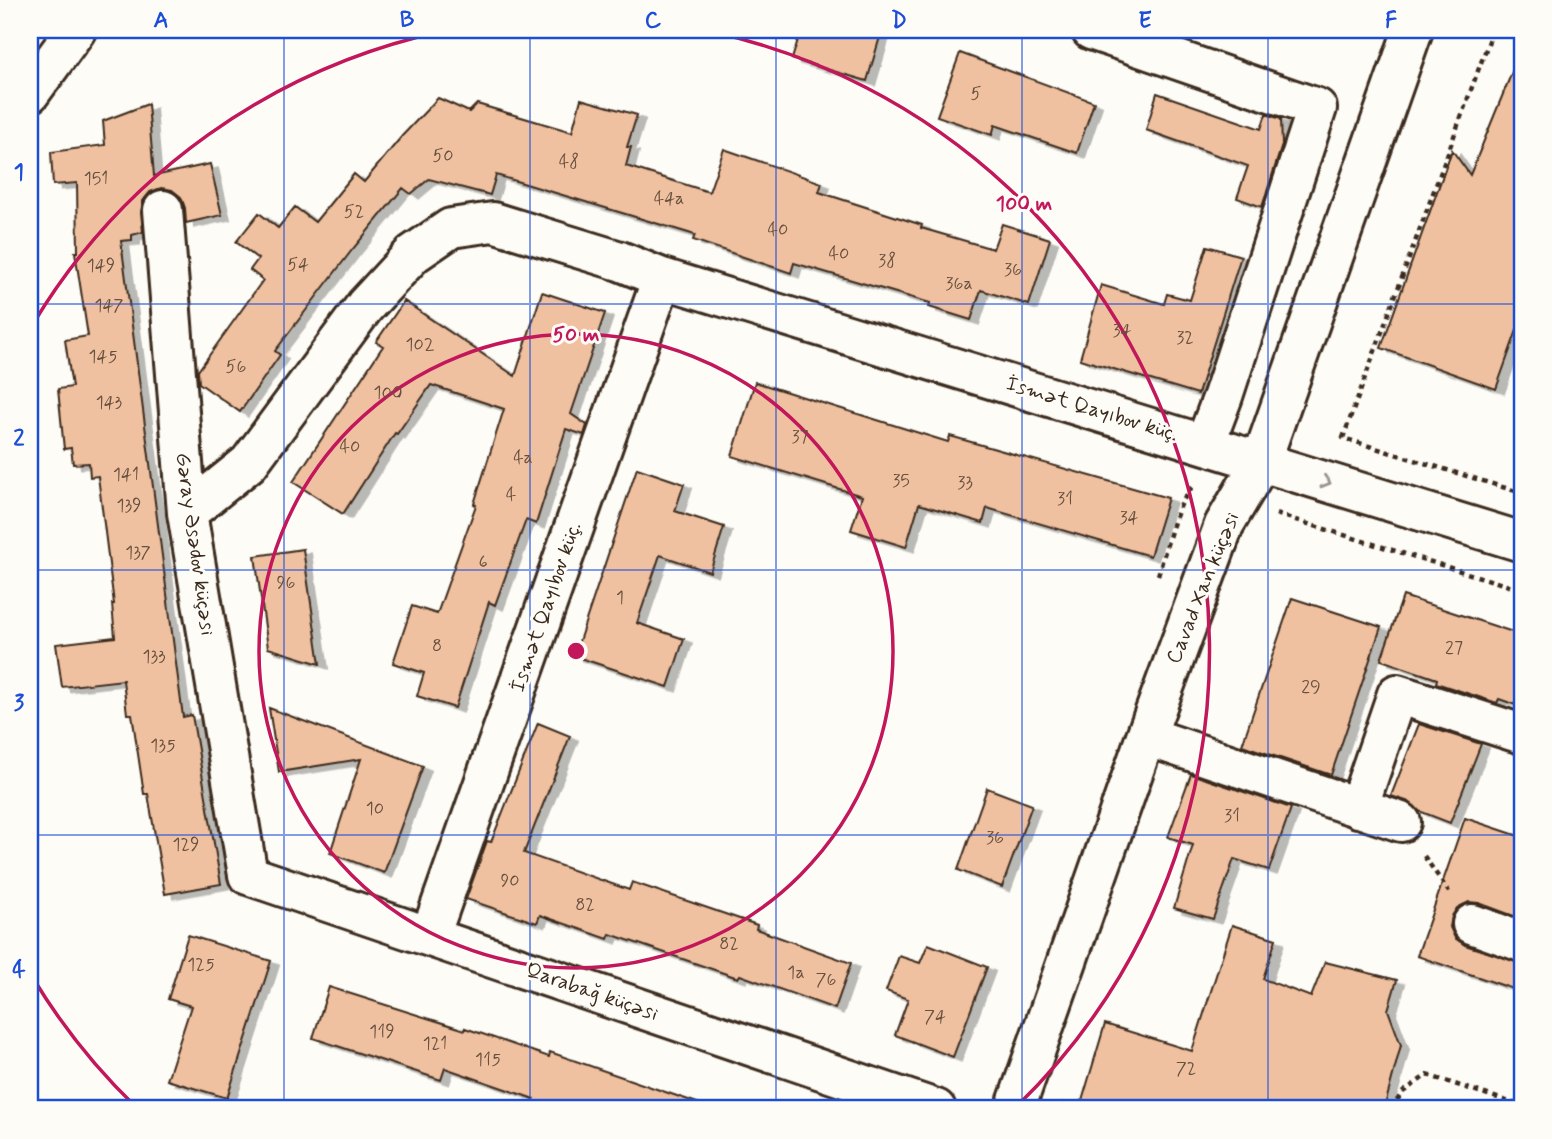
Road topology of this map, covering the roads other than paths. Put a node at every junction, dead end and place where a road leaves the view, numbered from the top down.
1 (76, 30) edge
2 (1091, 30) edge
3 (1413, 30) edge
4 (30, 93) edge
5 (163, 210) dead end
6 (662, 278) junction
7 (1205, 443) junction
8 (1261, 462) junction
9 (187, 513) junction
10 (1522, 542) edge
11 (1522, 734) edge
12 (1146, 736) junction
13 (1358, 808) junction
14 (1401, 822) road end
15 (248, 875) joint
16 (1472, 924) road end
17 (430, 936) junction
18 (1522, 942) edge
19 (936, 1109) edge
20 (1015, 1109) edge

1 - 4 street
2 - 7 street
3 - 8 street, Cavad Xan küçəsi
5 - 9 street, Gəray Əsədov küçəsi
6 - 7 street, İsmət Qayıbov küç.
6 - 9 street, İsmət Qayıbov küç.
6 - 17 street, İsmət Qayıbov küç.
7 - 8 street, İsmət Qayıbov küç.
8 -> 10 street, İsmət Qayıbov küç.
8 - 12 street, Cavad Xan küçəsi
9 - 15 street, Gəray Əsədov küçəsi
11 - 13 street
12 - 13 street
12 - 20 street, Cavad Xan küçəsi
13 - 14 street
15 - 17 street, Qarabağ küçəsi
16 - 18 street
17 - 19 street, Qarabağ küçəsi

